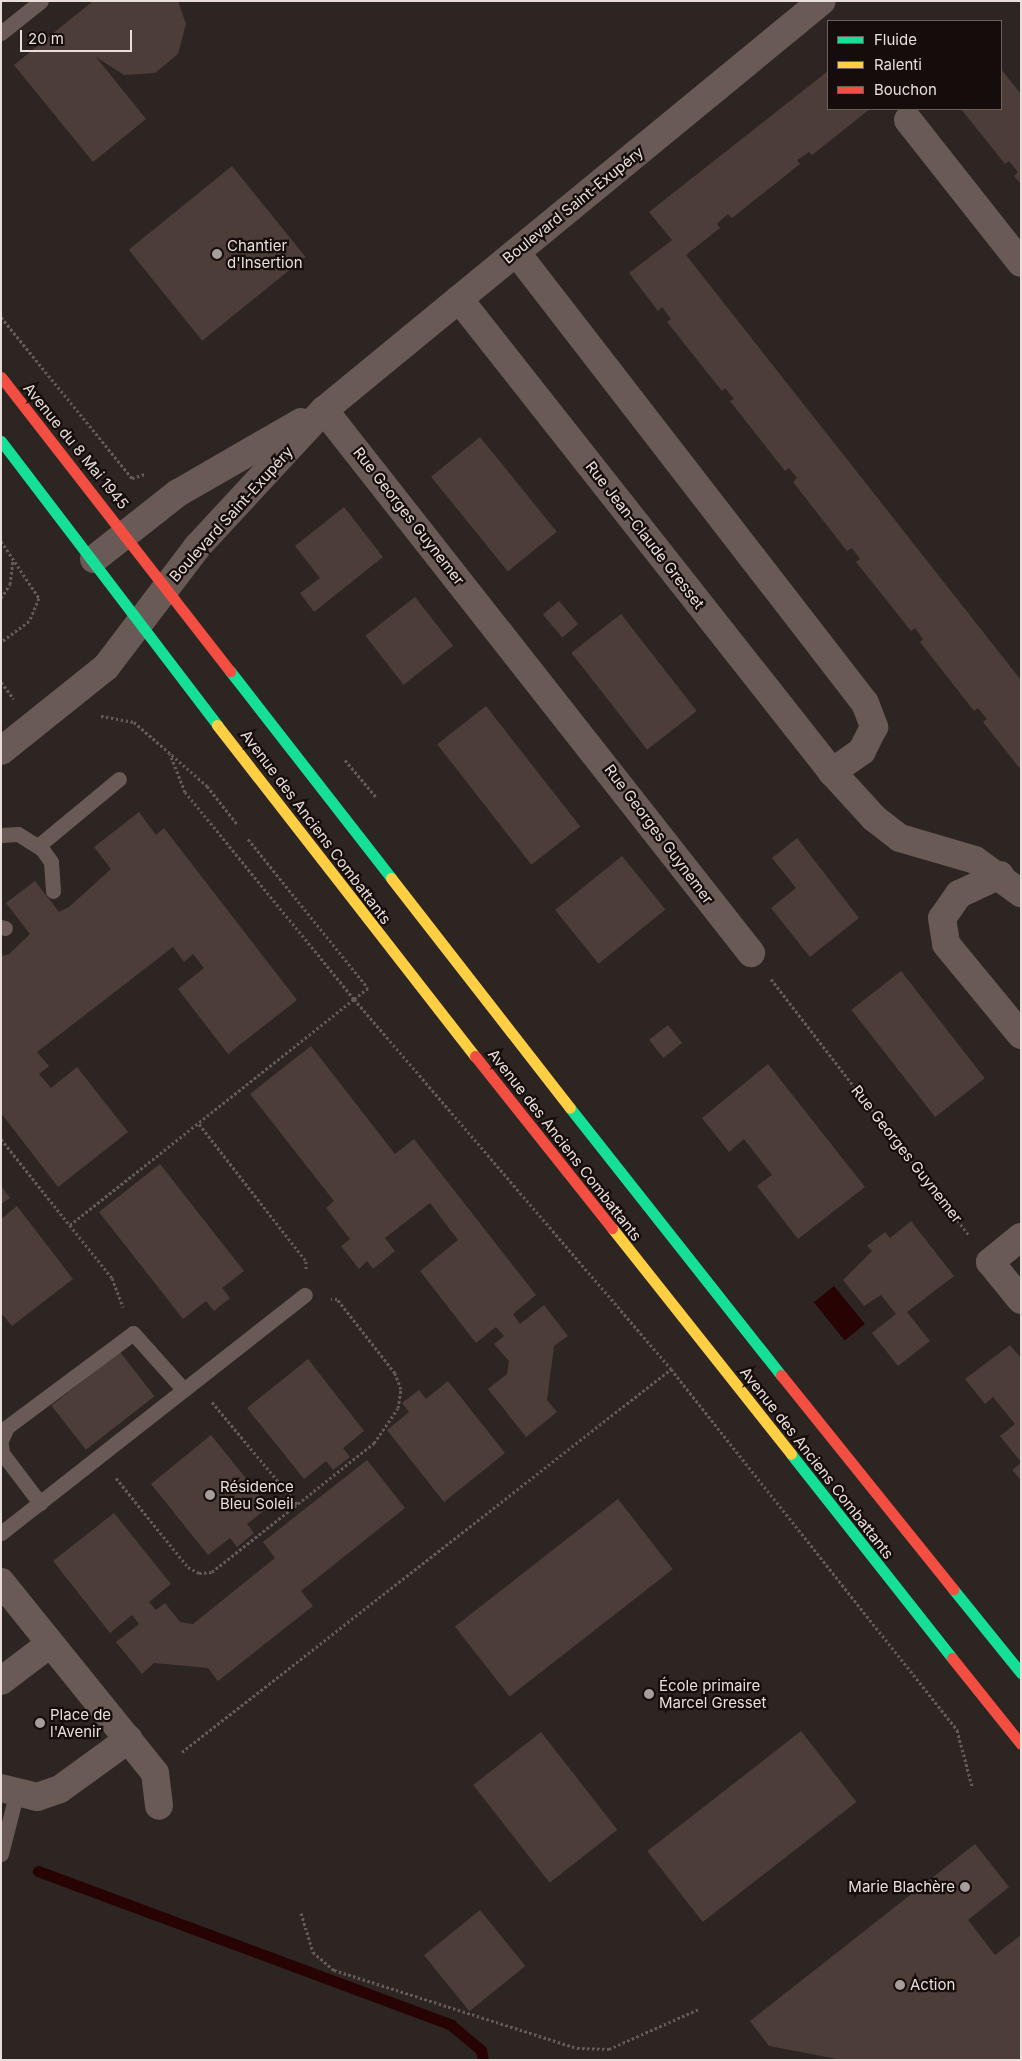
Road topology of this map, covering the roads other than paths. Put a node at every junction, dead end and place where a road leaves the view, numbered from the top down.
1 (41, 1) edge
2 (822, 1) edge
3 (1, 33) edge
4 (908, 120) dead end
5 (516, 252) junction
6 (1021, 263) edge
7 (459, 299) junction
8 (1, 377) edge
9 (324, 410) junction
10 (1, 441) edge
11 (126, 534) junction
12 (94, 559) junction
13 (167, 586) junction
14 (141, 621) junction
15 (1, 751) edge
16 (832, 772) junction
17 (119, 779) dead end
18 (1, 835) edge
19 (38, 846) junction
20 (1000, 875) junction
21 (53, 891) dead end
22 (1021, 893) edge
23 (750, 953) road end
24 (1021, 1035) edge
25 (1021, 1237) edge
26 (306, 1295) road end
27 (1021, 1300) edge
28 (189, 1385) junction
29 (1, 1440) edge
30 (1, 1445) edge
31 (40, 1503) junction
32 (1, 1533) edge
33 (1, 1582) edge
34 (50, 1644) junction
35 (1021, 1673) edge
36 (1, 1681) edge
37 (129, 1739) junction
38 (1021, 1744) edge
39 (9, 1791) edge
40 (159, 1806) dead end
41 (1, 1854) edge

1 - 3 lane
2 - 5 street, Boulevard Saint-Exupéry
4 - 6 street
5 - 7 street, Boulevard Saint-Exupéry
5 - 16 street
7 - 9 street, Boulevard Saint-Exupéry
7 - 16 street, Rue Jean-Claude Gresset
8 - 11 main road, Avenue du 8 Mai 1945
9 - 11 street, Boulevard Saint-Exupéry
9 - 13 street, Boulevard Saint-Exupéry
9 - 23 street, Rue Georges Guynemer
10 - 12 main road
11 - 12 street, Boulevard Saint-Exupéry
11 - 13 main road, Avenue des Anciens Combattants
12 - 14 main road, Avenue des Anciens Combattants
13 - 14 street, Boulevard Saint-Exupéry
13 - 35 main road, Avenue des Anciens Combattants
14 - 15 street, Boulevard Saint-Exupéry
14 - 38 main road, Avenue des Anciens Combattants
16 - 20 street, Rue Jean-Claude Gresset
17 - 19 lane
18 - 19 lane
19 - 21 lane
20 - 22 street, Rue Jean-Claude Gresset
20 - 24 street
25 - 27 street
26 - 28 lane
28 - 29 lane
28 - 31 lane
30 - 31 lane
31 - 32 lane
33 - 34 street
34 - 36 street
34 - 37 street
37 - 39 street
37 - 40 street
39 - 41 lane

